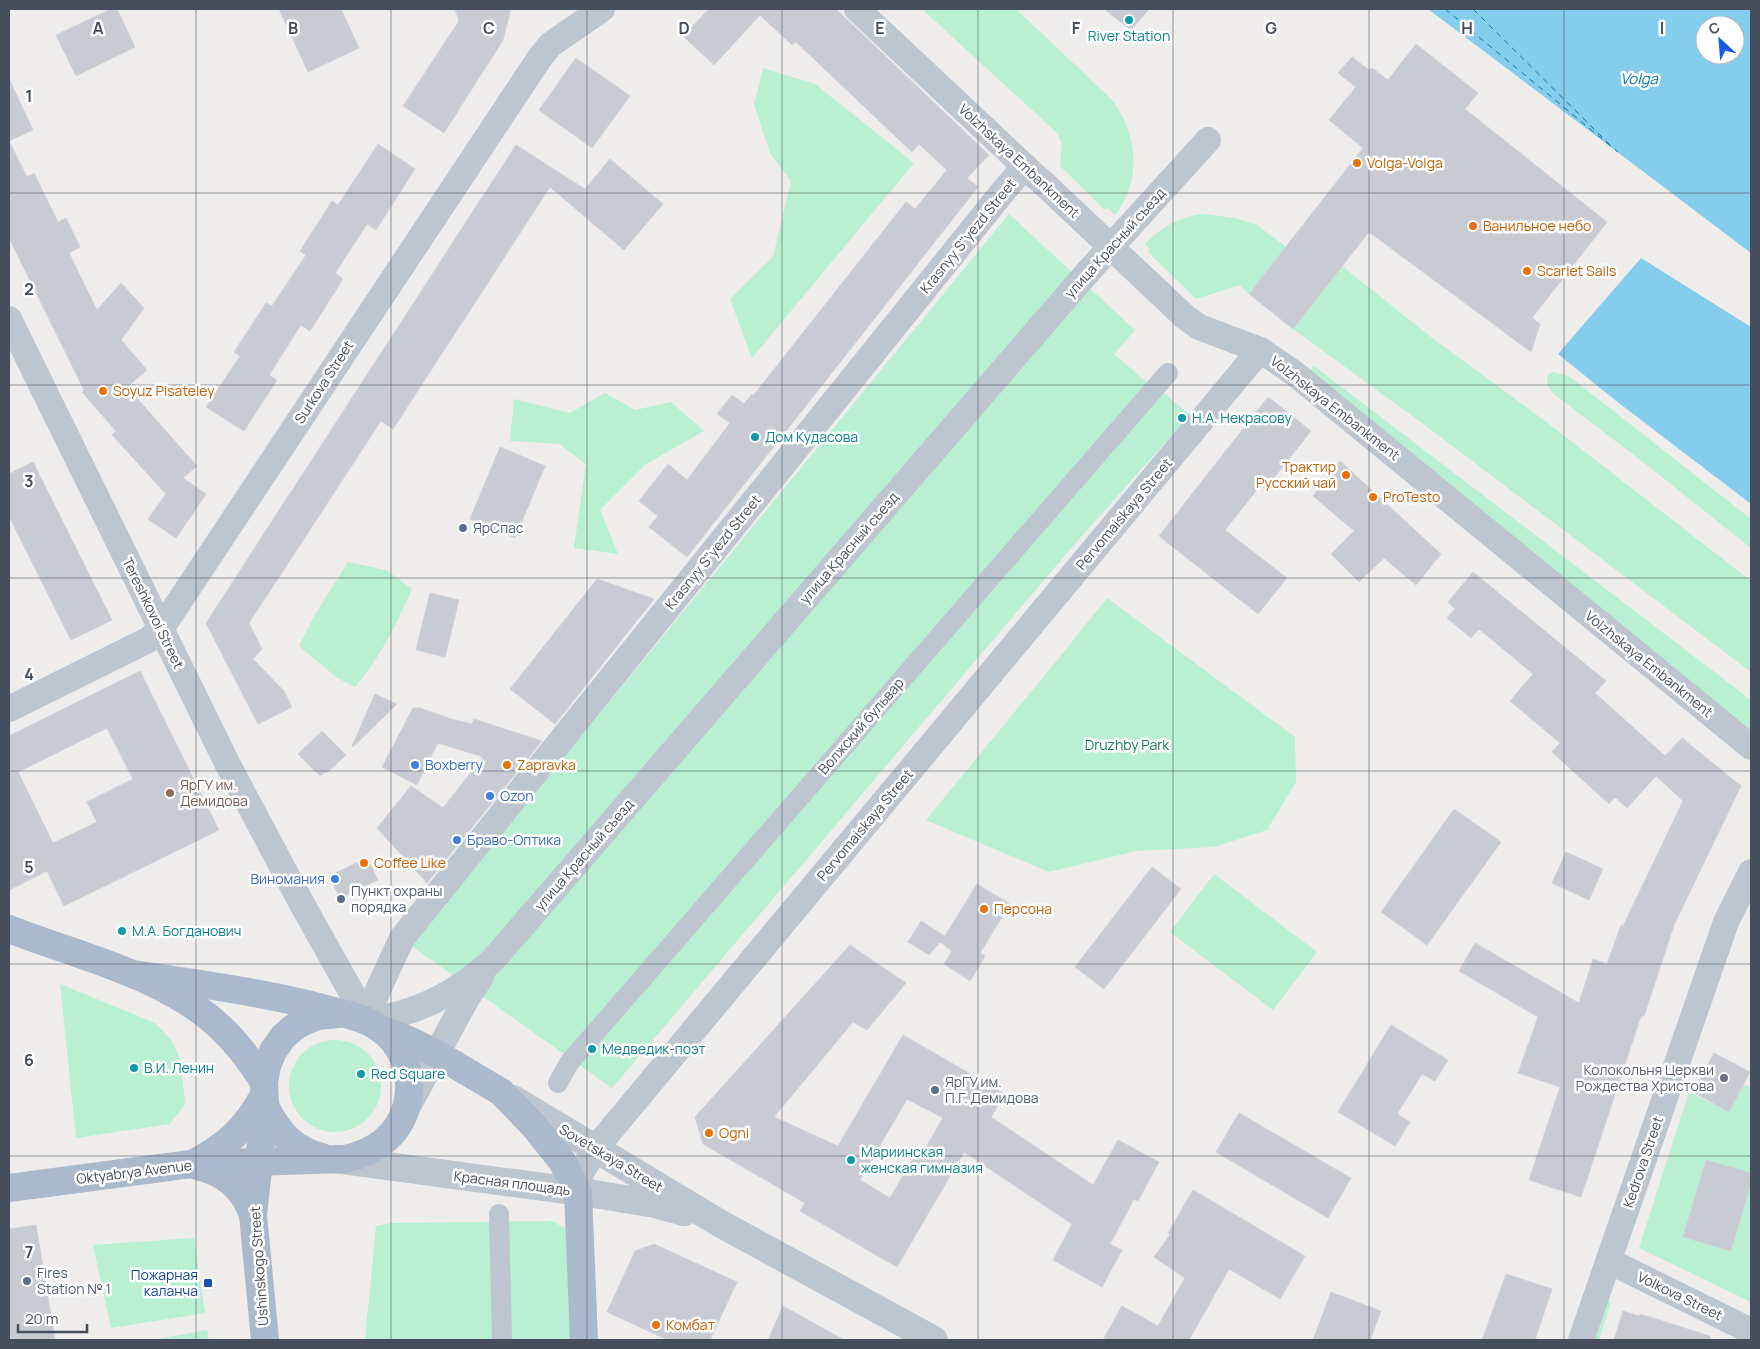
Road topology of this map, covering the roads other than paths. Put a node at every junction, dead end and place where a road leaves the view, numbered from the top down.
1 (602, 9) edge
2 (858, 9) edge
3 (1208, 140) dead end
4 (1033, 173) junction
5 (9, 319) edge
6 (1260, 350) junction
7 (1168, 373) dead end
8 (161, 629) junction
9 (9, 709) edge
10 (1751, 747) edge
11 (1751, 872) edge
12 (302, 904) joint
13 (9, 929) edge
14 (493, 960) junction
15 (133, 974) junction
16 (365, 1021) junction
17 (437, 1054) junction
18 (558, 1083) dead end
19 (501, 1092) junction
20 (264, 1094) junction
21 (405, 1112) junction
22 (595, 1148) junction
23 (331, 1159) junction
24 (259, 1162) junction
25 (190, 1164) junction
26 (9, 1188) edge
27 (578, 1192) junction
28 (499, 1214) dead end
29 (253, 1215) junction
30 (721, 1224) junction
31 (1609, 1261) junction
32 (1751, 1331) edge
33 (265, 1340) edge
34 (502, 1340) edge
35 (584, 1340) edge
36 (934, 1340) edge
37 (1581, 1340) edge

1 - 8 street, Surkova Street
2 - 4 street, Volzhskaya Embankment
3 - 14 street, улица Красный съезд
4 - 6 street, Volzhskaya Embankment, bridge
4 - 16 street, Krasnyy S"yezd Street
5 - 8 street, Tereshkovoi Street
6 - 10 street, Volzhskaya Embankment
6 - 22 street, Pervomaiskaya Street
7 - 18 street, Волжский бульвар
8 - 9 street, Surkova Street
8 - 12 street, Tereshkovoi Street
11 - 31 street, Kedrova Street
12 - 16 street, Красная площадь
13 - 15 main road
14 - 16 street, Красная площадь
14 - 17 street, Красная площадь
15 - 16 main road, Красная площадь
15 - 20 main road, Красная площадь
16 - 17 main road, Красная площадь
16 - 20 main road, Красная площадь
16 - 21 main road, Красная площадь
17 - 19 main road, Красная площадь
17 - 21 street, Красная площадь
19 - 22 street, Sovetskaya Street
19 - 27 main road, Красная площадь
20 - 23 main road, Красная площадь
20 - 24 main road, Красная площадь
20 - 25 main road
21 - 23 main road, Красная площадь
22 - 27 street, Pervomaiskaya Street
22 - 30 street, Sovetskaya Street
23 - 24 main road, Красная площадь
23 - 27 street, Красная площадь
24 - 25 main road, Oktyabrya Avenue
24 - 29 main road, Ushinskogo Street
25 - 26 main road, Oktyabrya Avenue
25 - 29 main road
27 - 30 street, Sovetskaya Street
27 - 35 main road, Pervomaiskaya Street
28 - 34 street
29 - 33 main road, Ushinskogo Street
30 - 36 street, Sovetskaya Street
31 - 32 street, Volkova Street
31 - 37 street, Kedrova Street

